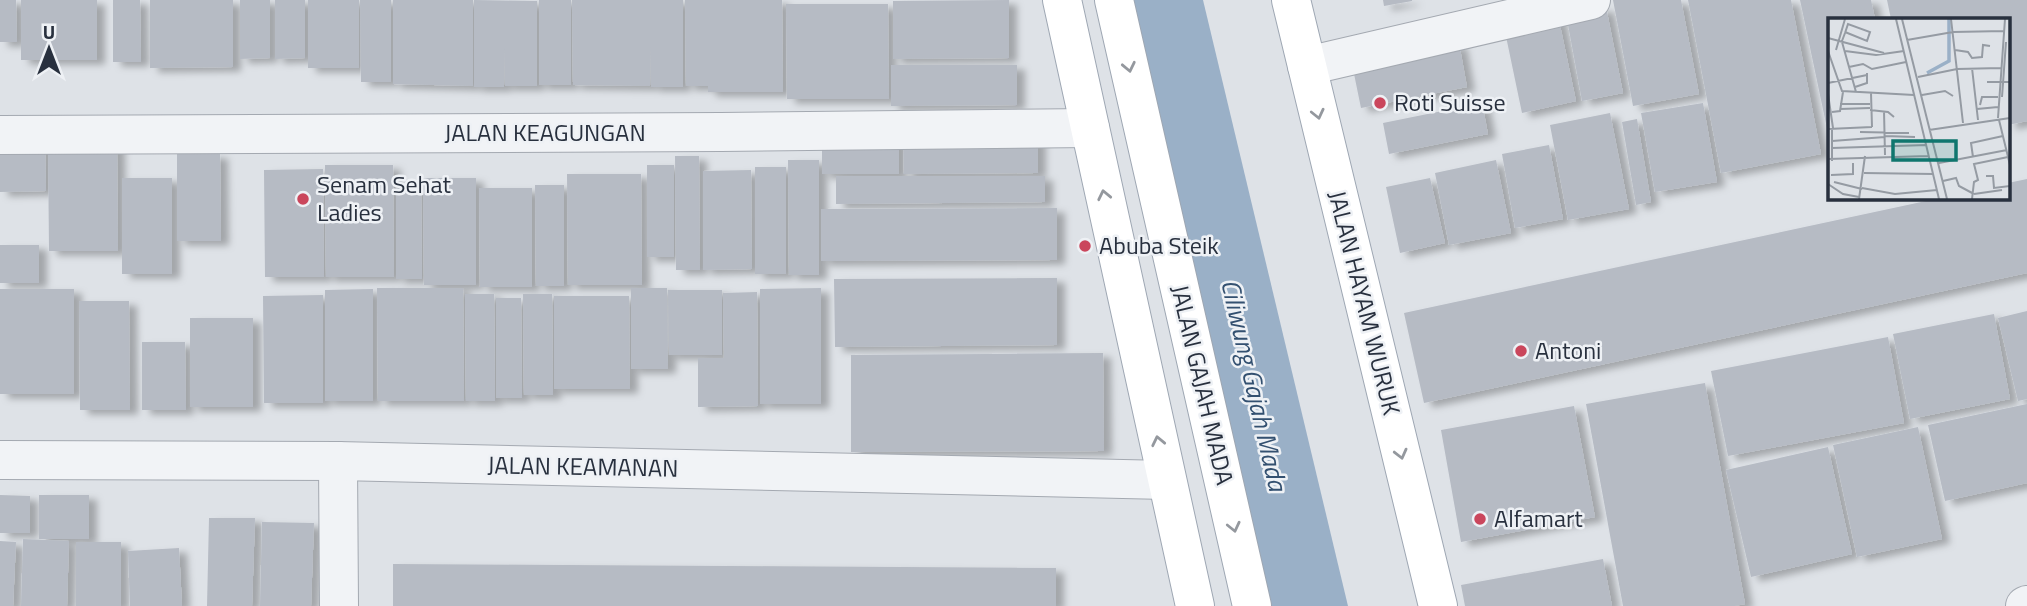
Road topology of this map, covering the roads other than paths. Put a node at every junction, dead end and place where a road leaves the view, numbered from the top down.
1 (1062, 0) edge
2 (1114, 0) edge
3 (1291, 0) edge
4 (1591, 0) edge
5 (1307, 66) junction
6 (1090, 128) junction
7 (0, 135) edge
8 (0, 460) edge
9 (338, 461) junction
10 (1166, 480) junction
11 (339, 606) edge
12 (1195, 606) edge
13 (1252, 606) edge
14 (1438, 606) edge

1 - 6 main road
2 -> 13 main road, JALAN GAJAH MADA
3 - 5 main road, JALAN HAYAM WURUK
4 - 5 street
5 -> 14 main road, JALAN HAYAM WURUK
6 - 7 street, JALAN KEAGUNGAN
10 -> 6 main road
8 - 9 street, JALAN KEAMANAN
9 - 10 street, JALAN KEAMANAN
9 - 11 street
10 - 12 main road

